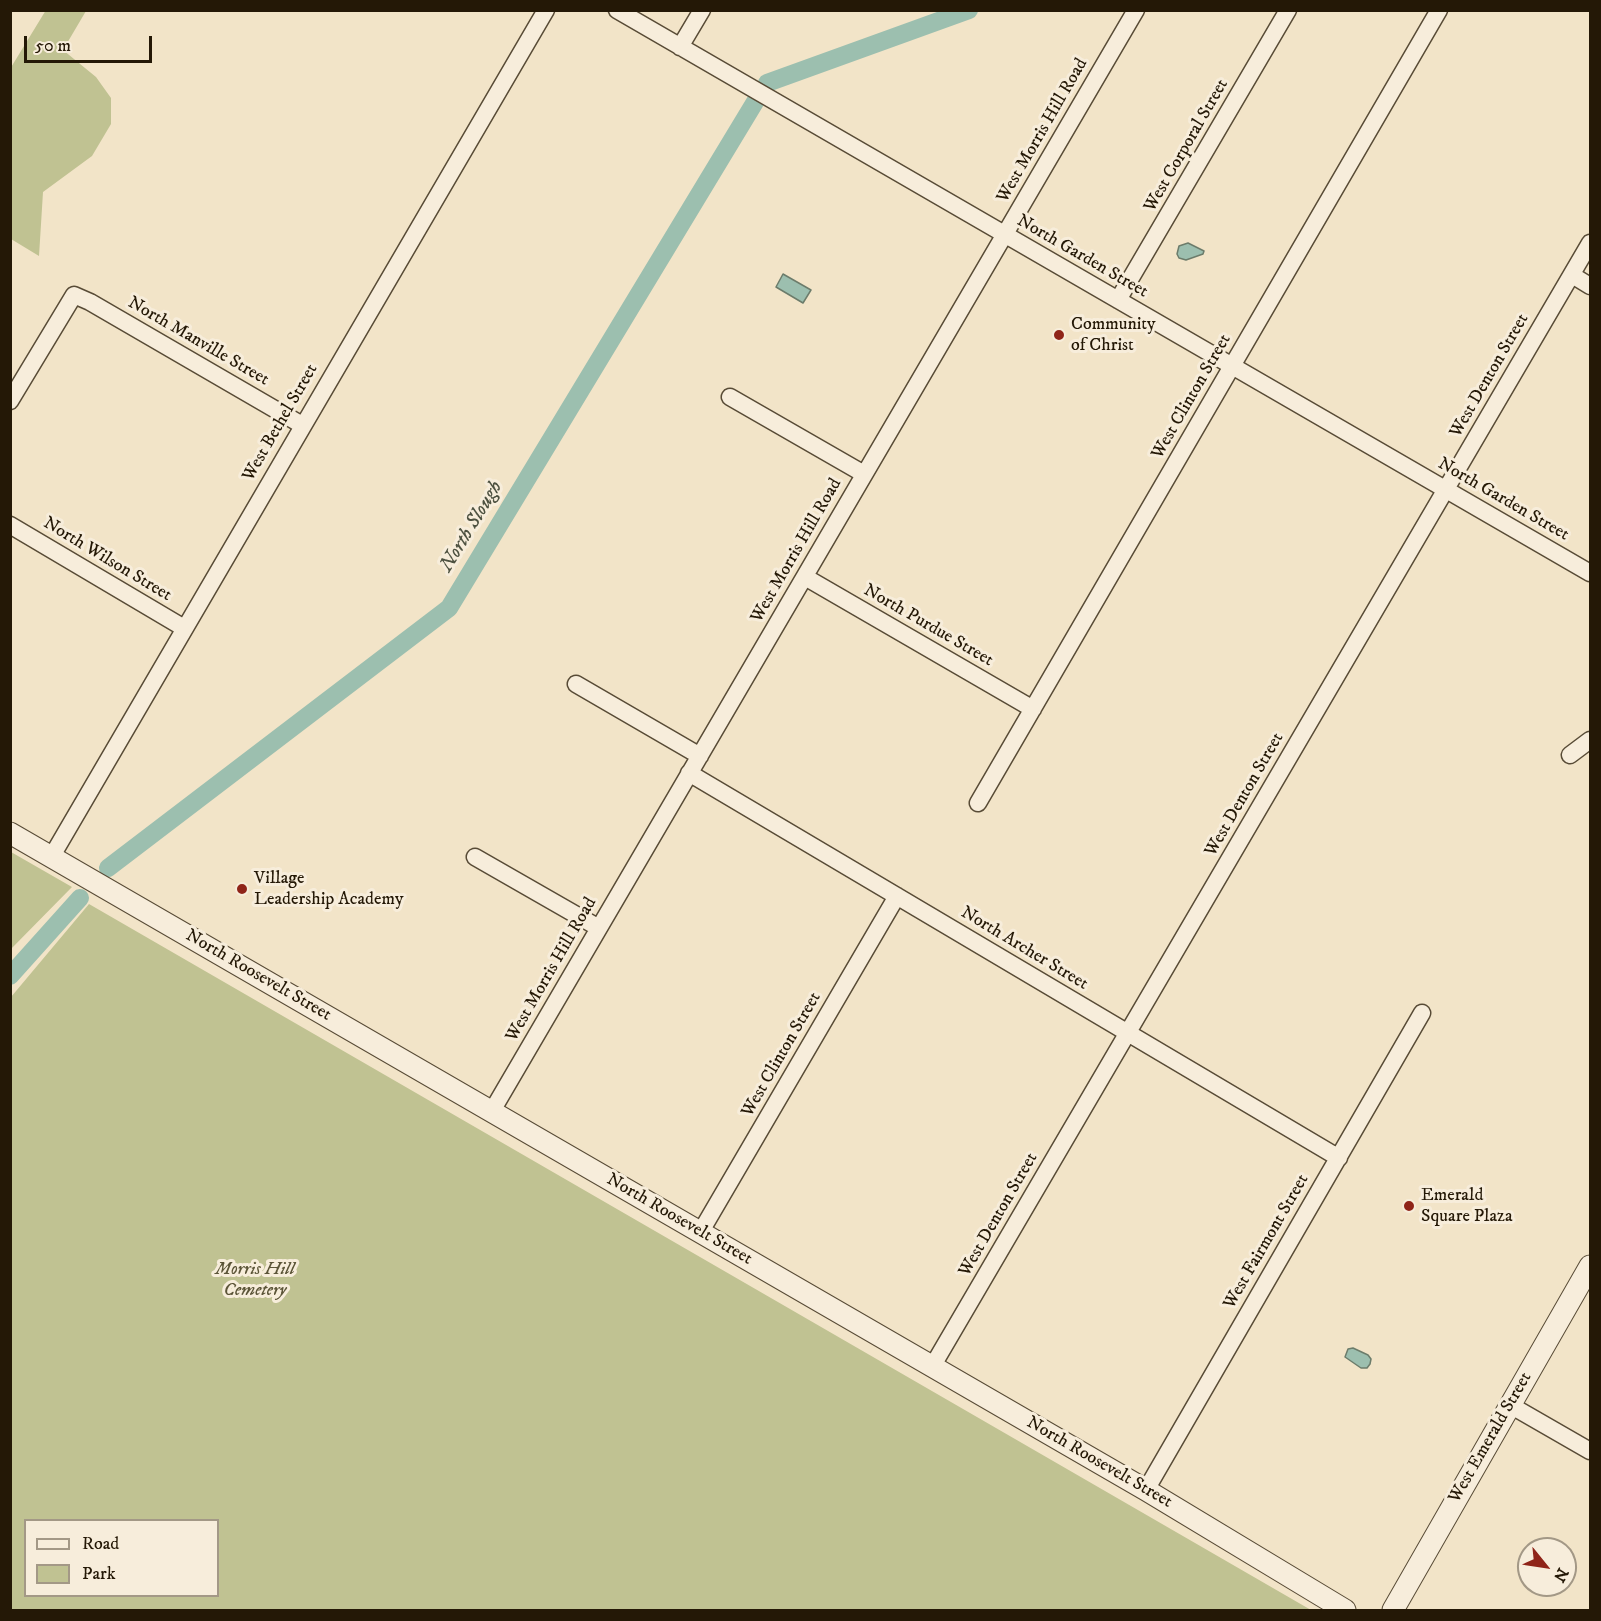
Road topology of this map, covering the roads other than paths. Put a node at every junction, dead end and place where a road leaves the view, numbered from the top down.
1 (546, 10) edge
2 (617, 10) edge
3 (702, 10) edge
4 (1136, 10) edge
5 (1288, 10) edge
6 (1439, 10) edge
7 (680, 47) junction
8 (1005, 235) junction
9 (1590, 243) edge
10 (1572, 275) junction
11 (1590, 286) edge
12 (1118, 300) junction
13 (1232, 366) junction
14 (730, 397) dead end
15 (10, 401) edge
16 (302, 425) junction
17 (864, 474) junction
18 (1446, 490) junction
19 (10, 525) edge
20 (1590, 573) edge
21 (805, 577) junction
22 (184, 627) junction
23 (576, 684) dead end
24 (1033, 709) junction
25 (1590, 740) edge
26 (1570, 755) dead end
27 (700, 756) junction
28 (689, 773) junction
29 (978, 803) dead end
30 (10, 833) edge
31 (52, 856) junction
32 (475, 857) dead end
33 (897, 896) junction
34 (599, 928) junction
35 (1422, 1014) dead end
36 (1128, 1033) junction
37 (492, 1111) junction
38 (1339, 1158) junction
39 (700, 1233) junction
40 (1590, 1266) edge
41 (932, 1367) junction
42 (1510, 1405) junction
43 (1590, 1451) edge
44 (1146, 1490) junction
45 (1345, 1611) edge
46 (1393, 1611) edge

1 - 16 street, West Bethel Street
2 - 7 street, North Garden Street
3 - 7 street
4 - 8 street, West Morris Hill Road
5 - 12 street, West Corporal Street
6 - 13 street, West Clinton Street
7 - 8 street, North Garden Street
8 - 12 street, North Garden Street
8 - 17 street, West Morris Hill Road
9 - 10 street, West Denton Street
10 - 11 street
10 - 18 street, West Denton Street
12 - 13 street, North Garden Street
13 - 18 street, North Garden Street
13 - 24 street, West Clinton Street
14 - 17 street
15 - 16 street, North Manville Street
16 - 22 street, West Bethel Street
17 - 21 street, West Morris Hill Road
18 - 20 street, North Garden Street
18 - 36 street, West Denton Street
19 - 22 street, North Wilson Street
21 - 24 street, North Purdue Street
21 - 27 street, West Morris Hill Road
22 - 31 street, West Bethel Street
23 - 27 street
24 - 29 street, West Clinton Street
25 - 26 street
27 - 28 street, West Morris Hill Road
28 - 33 street, North Archer Street
28 - 34 street, West Morris Hill Road
30 - 31 street, North Roosevelt Street
31 - 37 street, North Roosevelt Street
32 - 34 street
33 - 36 street, North Archer Street
33 - 39 street, West Clinton Street
34 - 37 street, West Morris Hill Road
35 - 38 street, West Fairmont Street
36 - 38 street, North Archer Street
36 - 41 street, West Denton Street
37 - 39 street, North Roosevelt Street
38 - 44 street, West Fairmont Street
39 - 41 street, North Roosevelt Street
40 - 42 street, West Emerald Street
41 - 44 street, North Roosevelt Street
42 - 43 street
42 - 46 street, West Emerald Street
44 - 45 street, North Roosevelt Street

